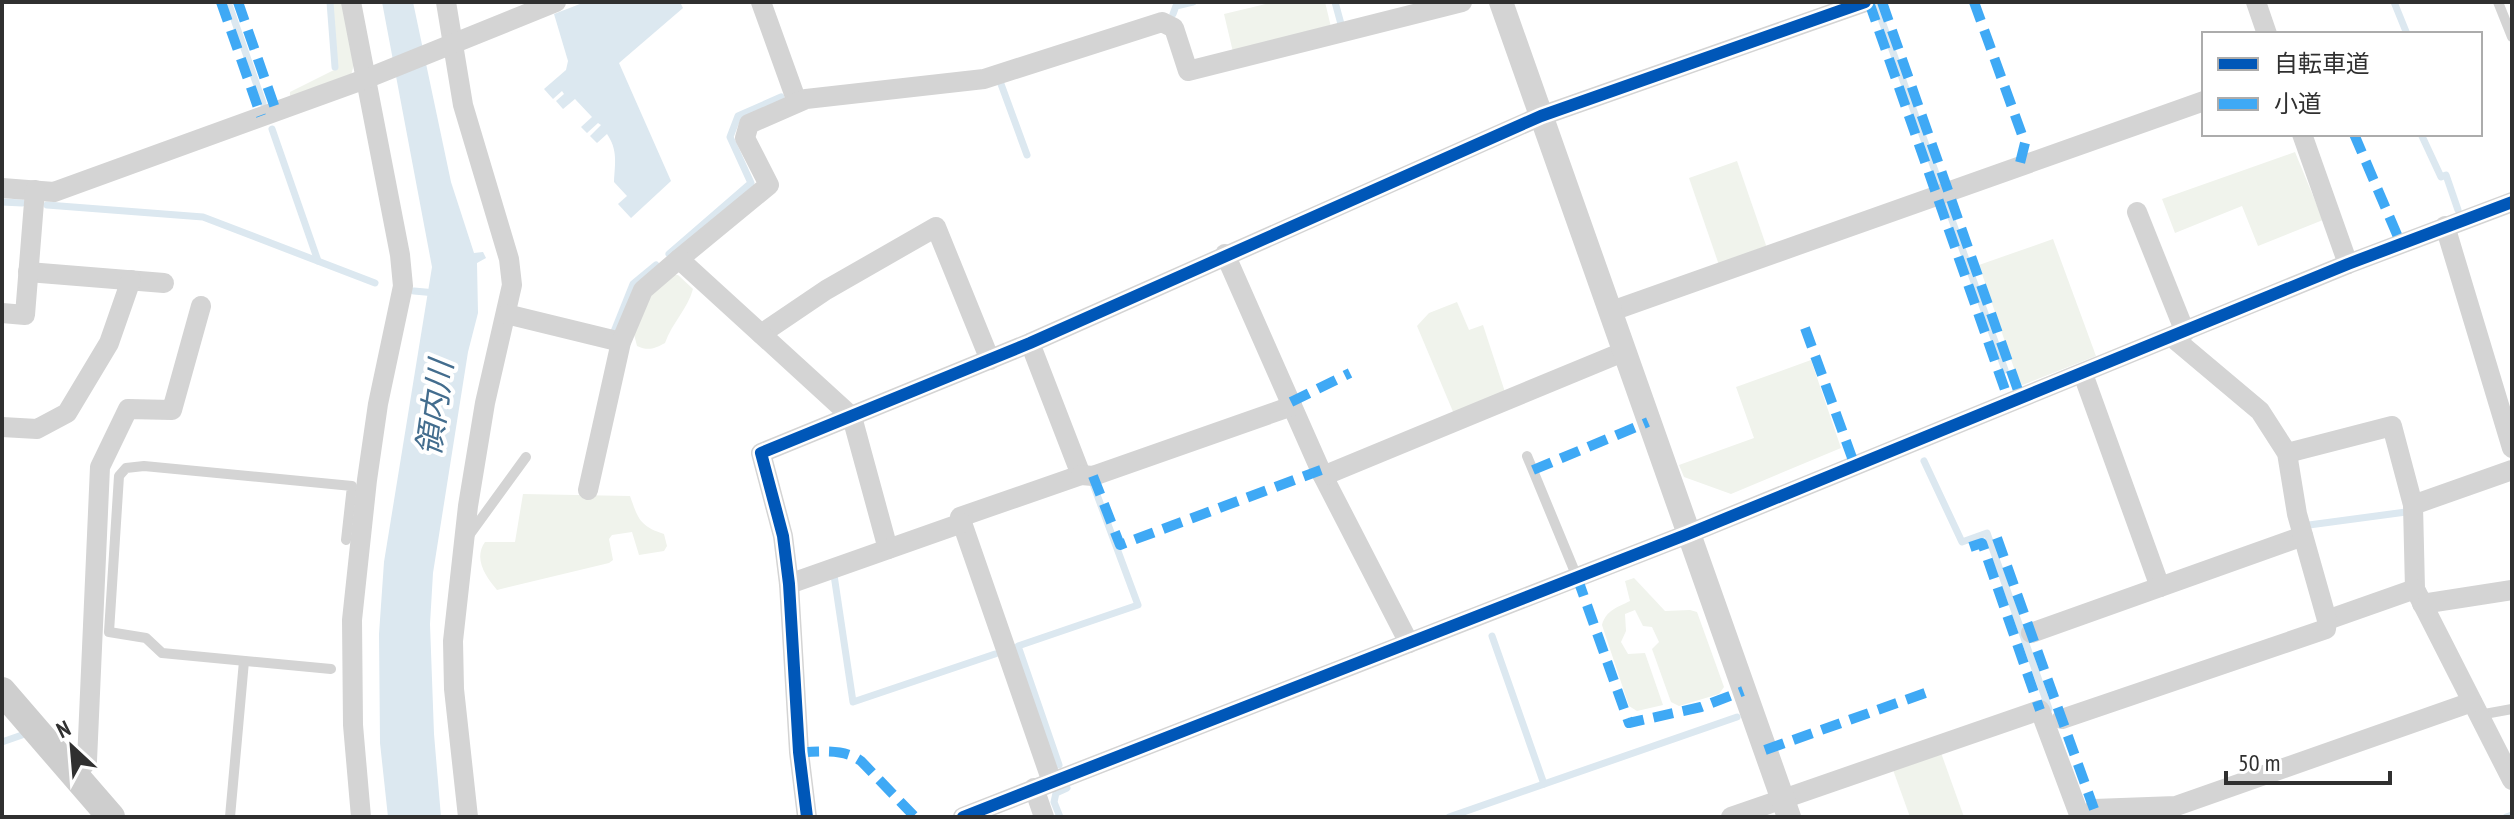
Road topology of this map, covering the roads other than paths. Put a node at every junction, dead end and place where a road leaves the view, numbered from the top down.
1 (351, 2) edge
2 (446, 2) edge
3 (556, 2) edge
4 (761, 2) edge
5 (1462, 2) edge
6 (1501, 2) edge
7 (1865, 2) edge
8 (2256, 2) edge
9 (2498, 2) edge
10 (2266, 32) edge
11 (2512, 37) edge
12 (451, 44) junction
13 (367, 78) junction
14 (797, 102) junction
15 (2202, 102) edge
16 (1541, 116) junction
17 (2303, 136) edge
18 (2, 188) edge
19 (35, 190) junction
20 (2512, 202) edge
21 (2137, 212) dead end
22 (2445, 226) junction
23 (1225, 254) junction
24 (679, 259) junction
25 (2348, 264) junction
26 (28, 272) junction
27 (131, 280) junction
28 (164, 283) dead end
29 (201, 306) dead end
30 (1609, 312) junction
31 (2, 313) edge
32 (506, 314) junction
33 (761, 334) junction
34 (2179, 335) junction
35 (621, 342) junction
36 (1030, 343) junction
37 (1623, 352) junction
38 (990, 360) junction
39 (2083, 374) junction
40 (1292, 406) junction
41 (852, 417) junction
42 (2, 427) edge
43 (2512, 448) edge
44 (2287, 453) junction
45 (1527, 456) dead end
46 (526, 457) dead end
47 (2512, 470) edge
48 (1081, 475) junction
49 (1323, 476) junction
50 (588, 490) dead end
51 (2413, 505) junction
52 (962, 523) junction
53 (1688, 534) junction
54 (2303, 536) junction
55 (346, 540) dead end
56 (464, 542) junction
57 (888, 549) junction
58 (1577, 577) junction
59 (789, 584) junction
60 (2160, 587) junction
61 (2512, 590) edge
62 (2419, 596) junction
63 (2327, 620) junction
64 (2031, 633) dead end
65 (1409, 643) junction
66 (244, 661) junction
67 (331, 669) dead end
68 (2, 691) edge
69 (2475, 708) junction
70 (2512, 709) edge
71 (2062, 719) dead end
72 (75, 776) junction
73 (2512, 780) edge
74 (1043, 785) junction
75 (1786, 808) edge
76 (2155, 812) edge
77 (2087, 813) edge
78 (111, 817) edge
79 (230, 817) edge
80 (361, 817) edge
81 (468, 817) edge
82 (807, 817) edge
83 (963, 817) edge
84 (1044, 817) edge
85 (1731, 817) edge

1 - 13 street
2 - 12 street
3 - 12 street
4 - 14 street
5 - 14 street
6 - 16 street
7 - 16 street
8 - 10 street
9 - 11 lane
12 - 13 street
12 - 32 street
13 - 19 street
13 - 80 street
14 - 24 street
15 - 30 street
16 - 23 street
16 - 30 street
17 - 25 street
18 - 19 street
19 - 26 street
20 - 22 street
21 - 34 street
22 - 25 street
22 - 43 street
23 - 36 street
23 - 40 street
24 - 33 street
24 - 35 street
25 - 34 street
26 - 27 street
26 - 31 street
27 - 28 street
27 - 42 street
29 - 72 street
30 - 37 street
32 - 35 street
32 - 56 street
33 - 38 street
33 - 41 street
34 - 39 street
34 - 44 street
35 - 50 street
36 - 38 street
36 - 48 street
37 - 49 street
37 - 53 street
38 - 41 street
39 - 53 street
39 - 60 street
40 - 48 street
40 - 49 street
41 - 57 street
41 - 59 street
44 - 51 street
44 - 54 street
45 - 58 lane
46 - 56 lane
47 - 51 street
48 - 52 street
49 - 65 street
51 - 62 street
52 - 57 street
52 - 74 street
53 - 58 street
53 - 75 street
54 - 60 street
54 - 63 street
55 - 66 lane
56 - 81 street
57 - 59 street
58 - 65 street
59 - 82 street
60 - 64 street
61 - 62 street
62 - 63 street
62 - 69 street
63 - 71 street
65 - 74 street
66 - 67 lane
66 - 79 lane
68 - 72 main road
69 - 70 lane
69 - 73 street
69 - 76 street
72 - 78 main road
74 - 83 street
74 - 84 street
75 - 77 street
75 - 85 street
76 - 77 street

